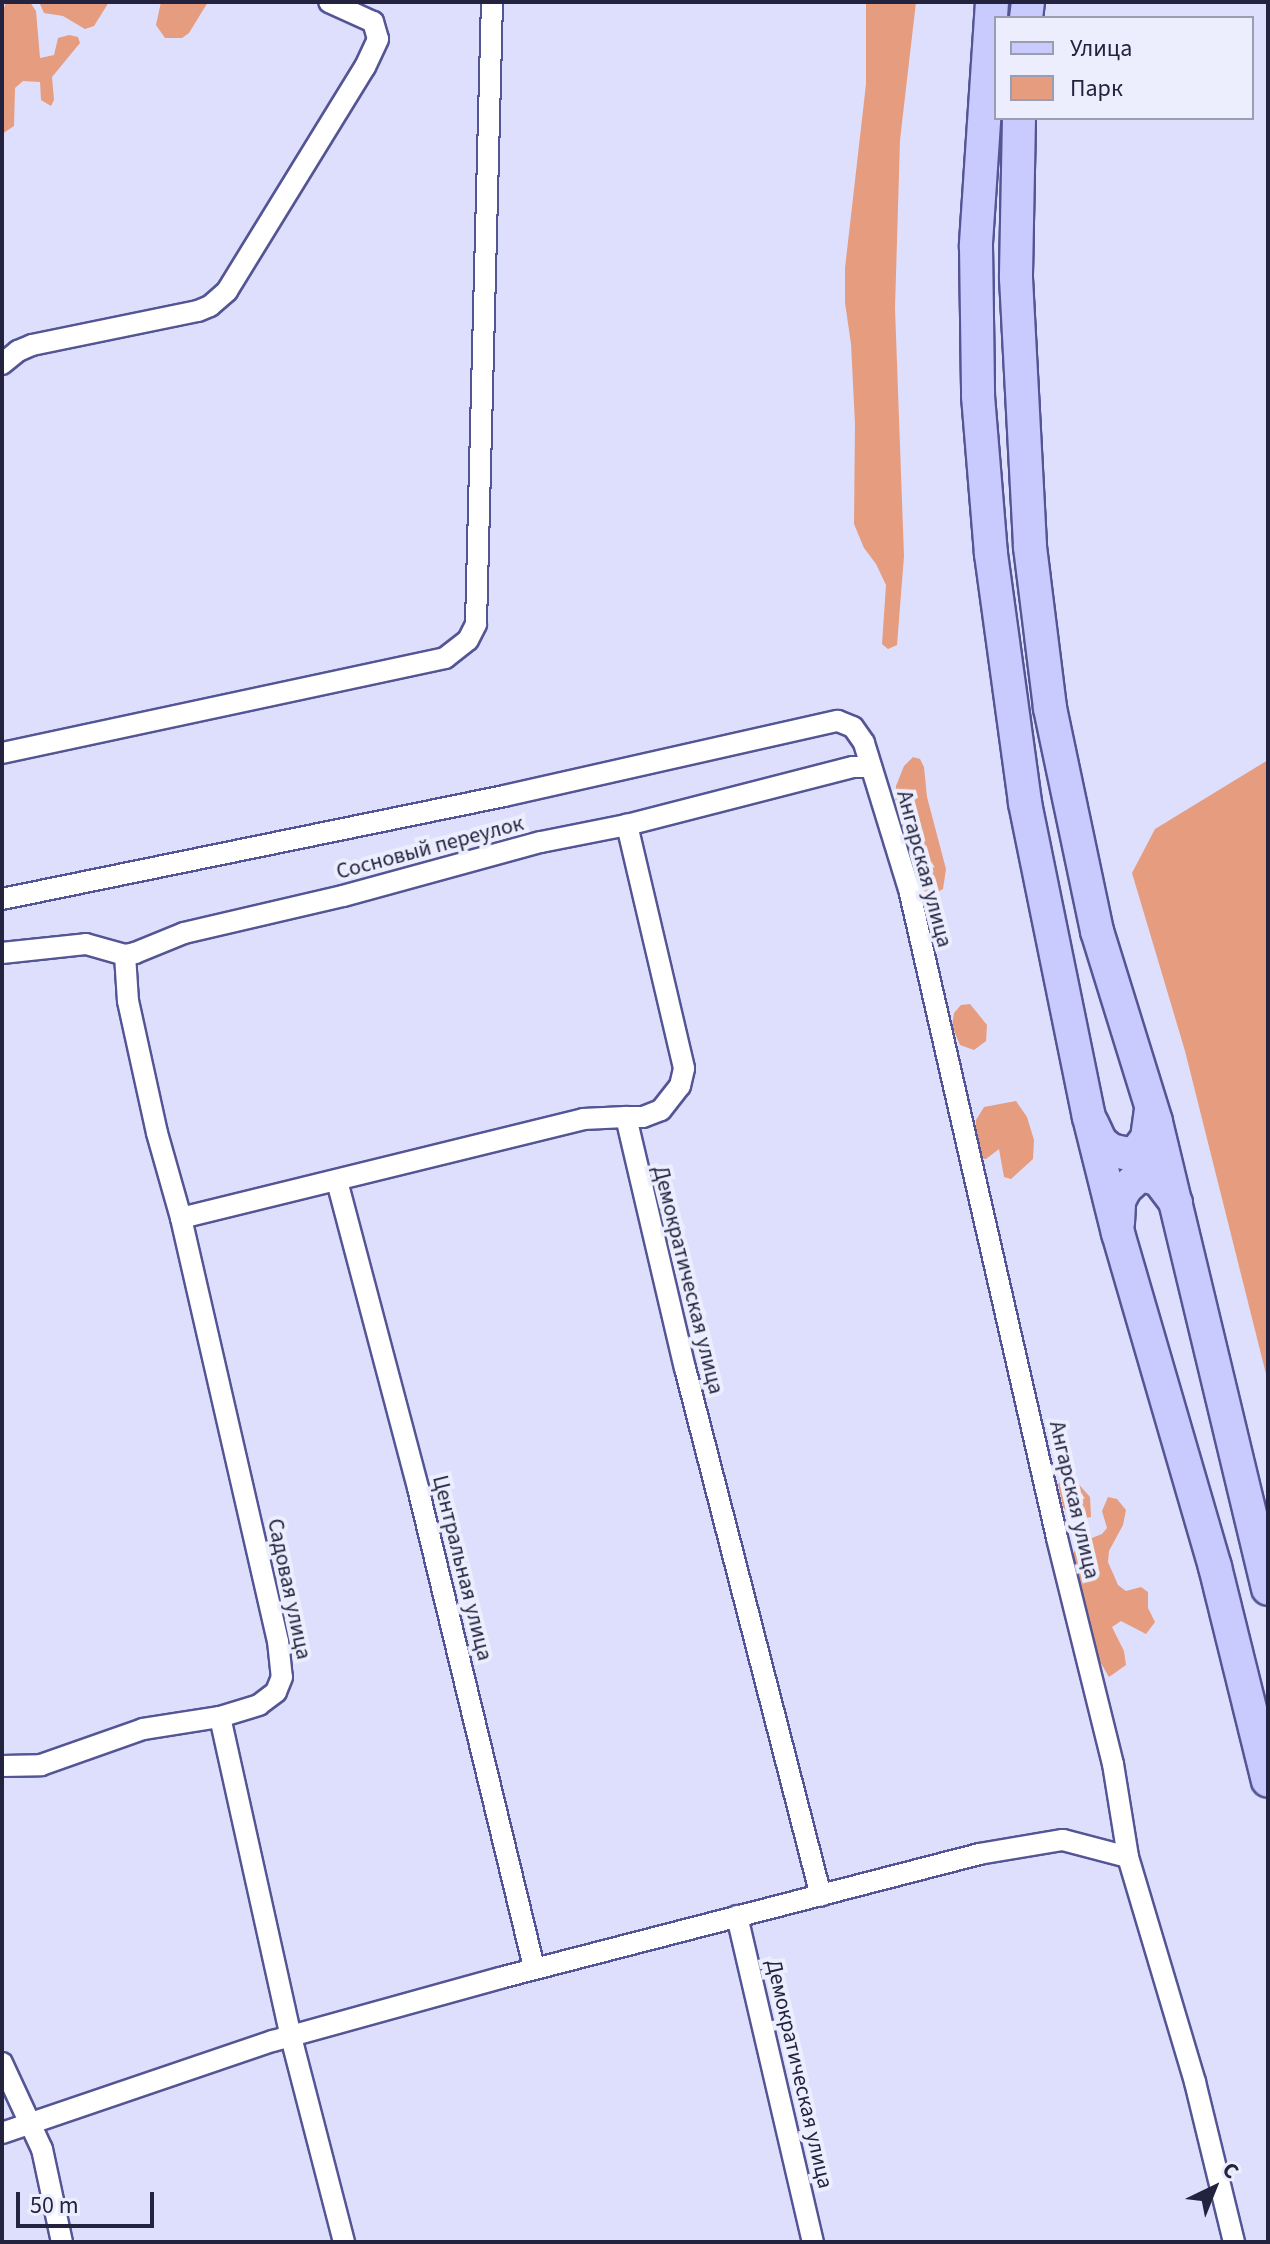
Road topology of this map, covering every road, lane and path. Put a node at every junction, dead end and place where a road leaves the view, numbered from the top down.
1 (329, 2) edge
2 (492, 2) edge
3 (992, 2) edge
4 (1019, 120) edge
5 (2, 364) edge
6 (2, 753) edge
7 (871, 767) junction
8 (627, 825) junction
9 (2, 899) edge
10 (2, 953) edge
11 (125, 955) junction
12 (1150, 1104) junction
13 (626, 1117) junction
14 (1089, 1117) junction
15 (337, 1181) junction
16 (1176, 1203) junction
17 (181, 1218) junction
18 (1118, 1233) junction
19 (1268, 1589) edge
20 (220, 1717) junction
21 (2, 1766) edge
22 (1268, 1781) edge
23 (1128, 1857) junction
24 (821, 1896) junction
25 (737, 1916) junction
26 (534, 1969) junction
27 (291, 2037) junction
28 (2, 2063) edge
29 (30, 2121) junction
30 (2, 2133) edge
31 (62, 2242) edge
32 (344, 2242) edge
33 (813, 2242) edge
34 (1234, 2242) edge

1 - 5 street
2 - 6 street
3 - 14 main road
4 - 12 main road
7 - 8 street, Сосновый переулок
7 - 9 street, Ангарская улица
7 - 23 street, Ангарская улица
8 - 11 street, Сосновый переулок
8 - 13 street
10 - 11 street
11 - 17 street, Садовая улица
12 - 14 main road
12 - 16 main road
13 - 15 street
13 - 24 street, Демократическая улица
14 - 18 main road
15 - 17 street
15 - 26 street, Центральная улица
16 - 18 main road
16 - 19 main road
17 - 20 street, Садовая улица
18 - 22 main road
20 - 21 street
20 - 27 street
23 - 24 street
23 - 34 street, Ангарская улица
24 - 25 street
25 - 26 street
25 - 33 street, Демократическая улица
26 - 27 street
27 - 29 street
27 - 32 street
28 - 29 street
29 - 30 street
29 - 31 street

